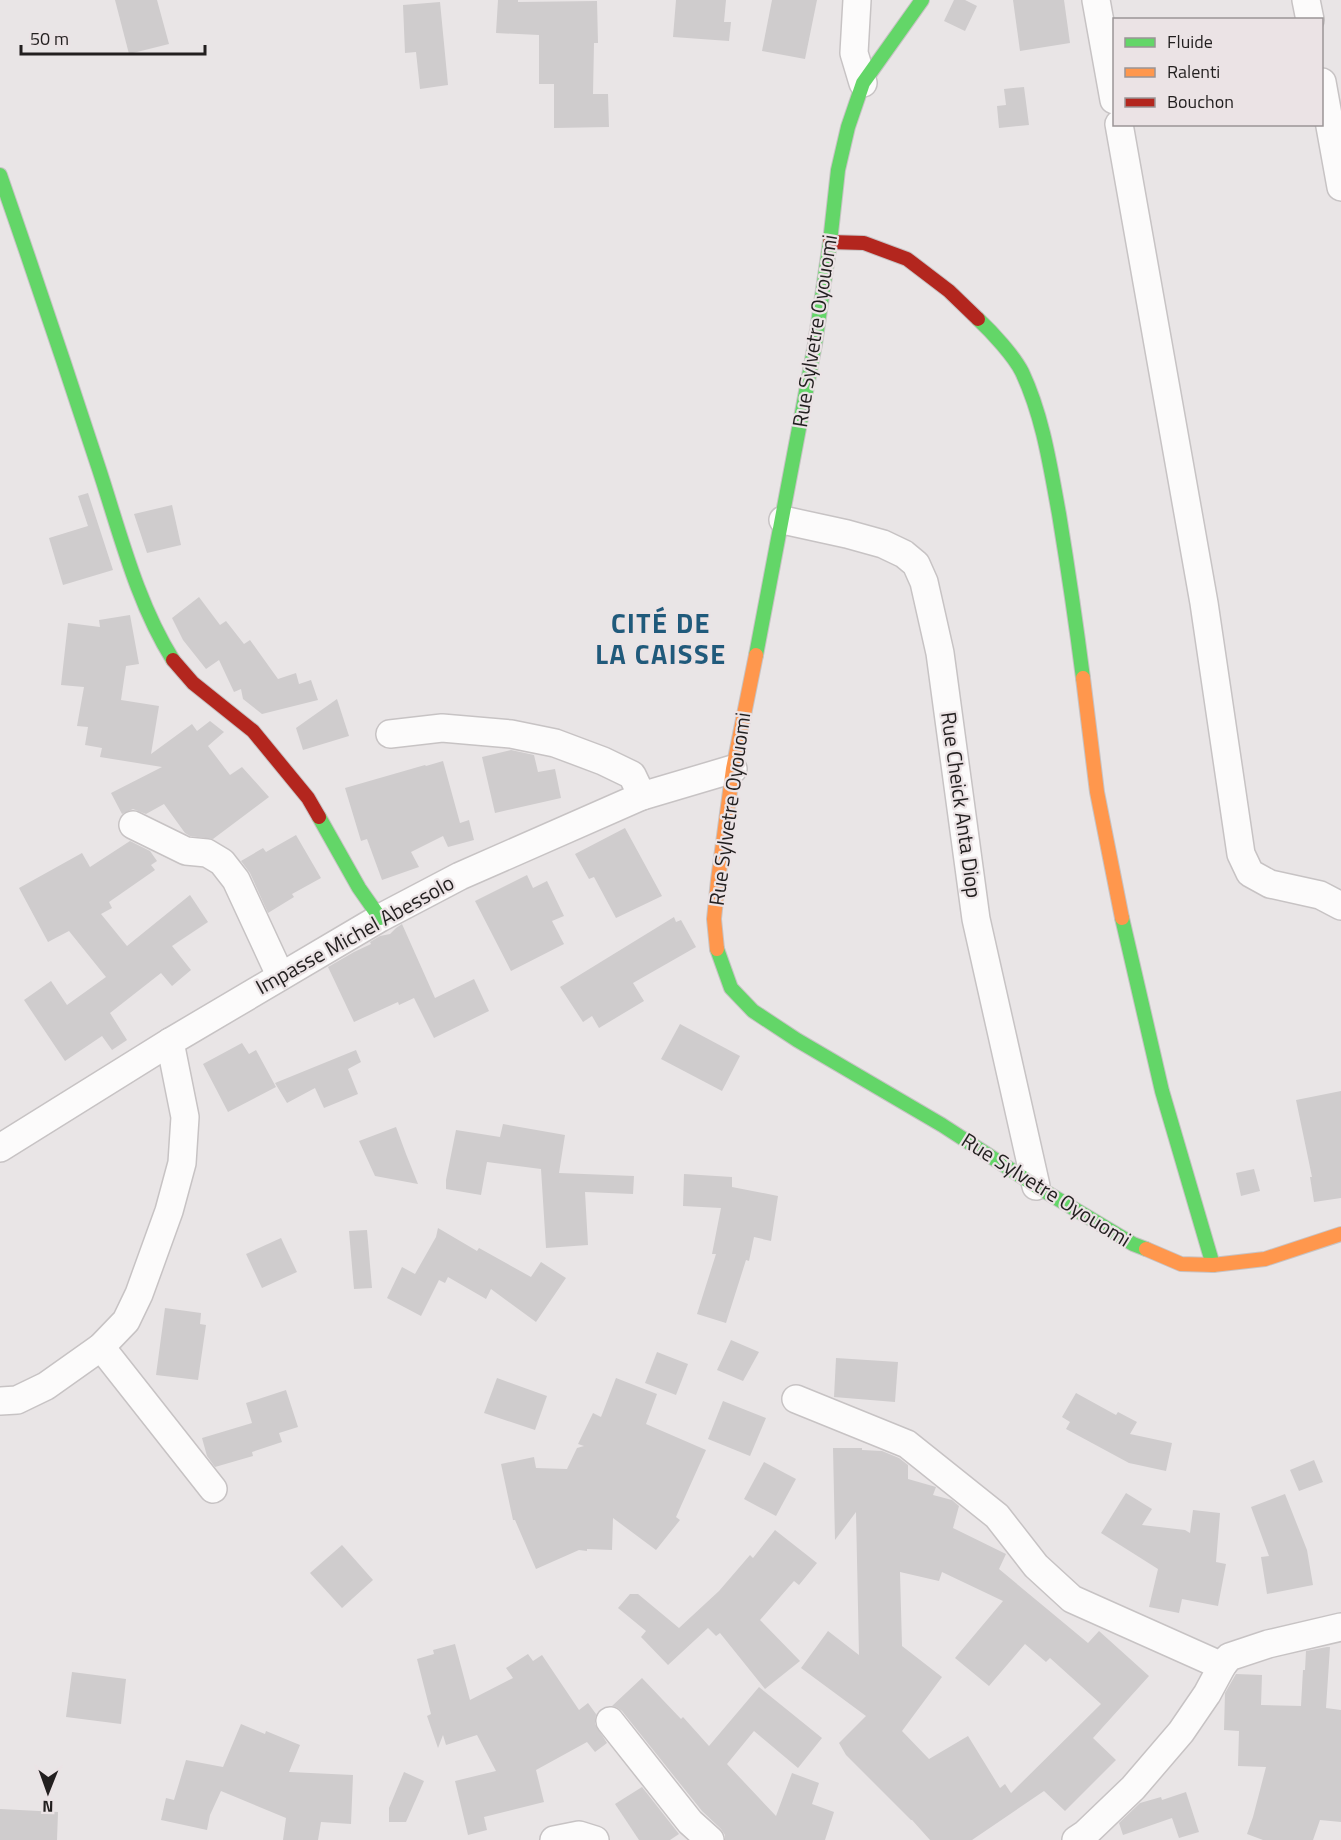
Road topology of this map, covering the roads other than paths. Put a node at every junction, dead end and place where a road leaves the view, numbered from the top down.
1 (857, 0) edge
2 (922, 0) edge
3 (1096, 0) edge
4 (1306, 0) edge
5 (1310, 18) edge
6 (863, 83) junction
7 (1323, 88) edge
8 (1113, 94) edge
9 (1119, 126) edge
10 (0, 175) edge
11 (1341, 188) edge
12 (830, 242) junction
13 (783, 520) junction
14 (390, 734) dead end
15 (733, 769) junction
16 (642, 796) junction
17 (133, 825) dead end
18 (1341, 906) edge
19 (380, 918) junction
20 (280, 975) junction
21 (170, 1042) junction
22 (0, 1148) edge
23 (1036, 1186) junction
24 (1341, 1234) edge
25 (1213, 1265) junction
26 (101, 1347) junction
27 (796, 1399) dead end
28 (0, 1401) edge
29 (213, 1489) dead end
30 (1341, 1627) edge
31 (1222, 1666) junction
32 (610, 1721) dead end
33 (554, 1840) edge
34 (595, 1840) edge
35 (710, 1840) edge
36 (1076, 1840) edge

1 - 6 street
2 - 6 street, Rue Sylvetre Oyouomi
3 - 8 street
4 - 5 street
6 - 12 street, Rue Sylvetre Oyouomi
7 - 11 street
9 - 18 street
10 - 19 street
12 - 13 street, Rue Sylvetre Oyouomi
12 - 25 street
13 - 15 street, Rue Sylvetre Oyouomi
13 - 23 street, Rue Cheick Anta Diop
14 - 16 street
15 - 16 street, Impasse Michel Abessolo
15 - 23 street, Rue Sylvetre Oyouomi
16 - 19 street, Impasse Michel Abessolo
17 - 20 street
19 - 20 street, Impasse Michel Abessolo
20 - 21 street, Impasse Michel Abessolo
21 - 22 street, Impasse Michel Abessolo
21 - 26 street
23 - 25 street, Rue Sylvetre Oyouomi
24 - 25 street, Rue Sylvetre Oyouomi
26 - 28 street
26 - 29 street
27 - 31 street
30 - 31 street
31 - 36 street
32 - 35 street
33 - 34 street

